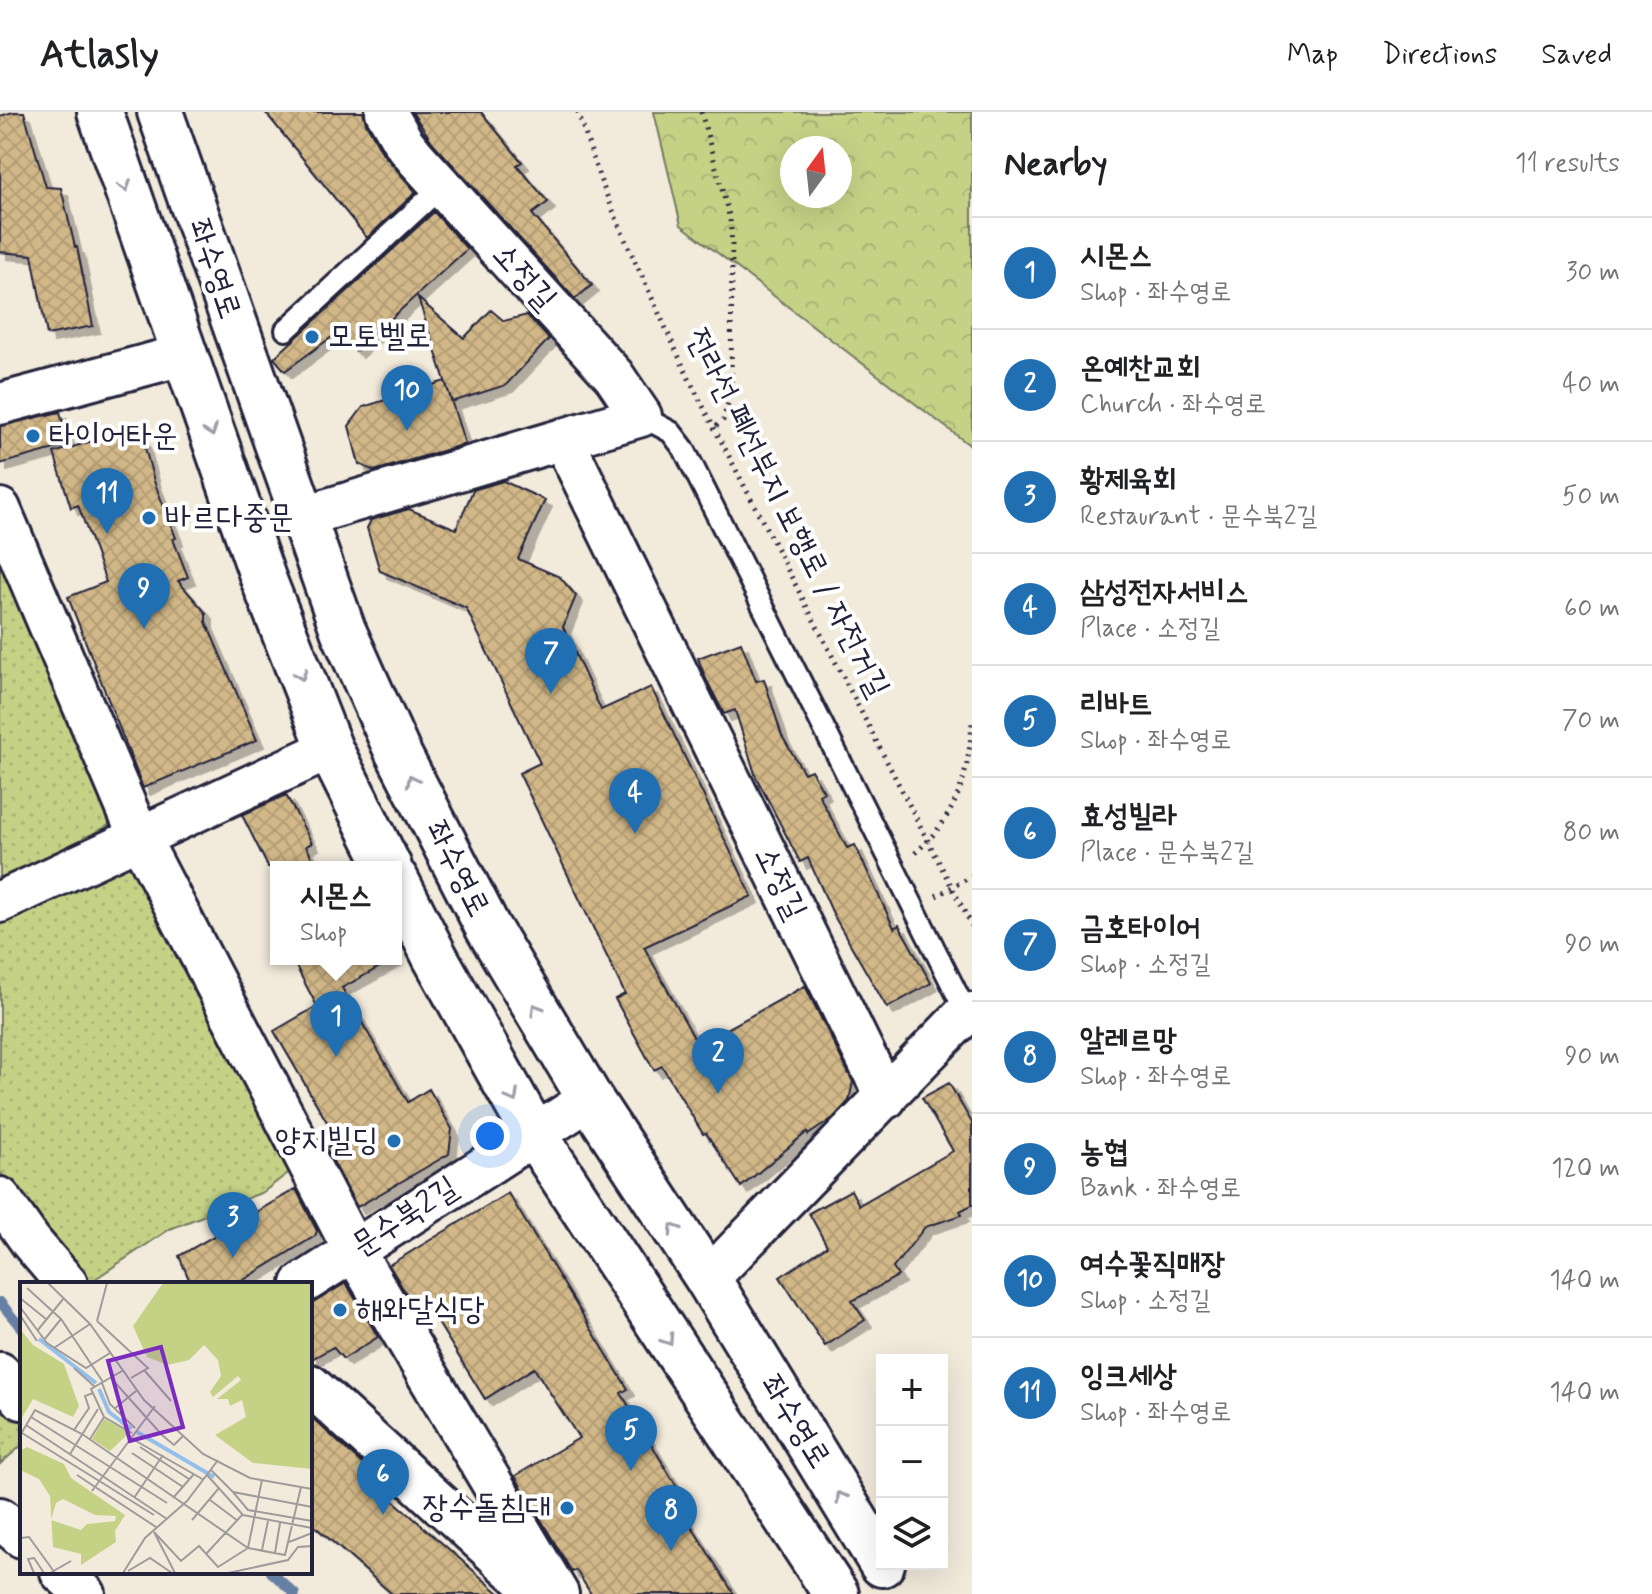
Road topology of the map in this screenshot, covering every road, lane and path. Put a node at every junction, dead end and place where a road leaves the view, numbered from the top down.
1 (100, 112) edge
2 (160, 112) edge
3 (386, 112) edge
4 (578, 112) edge
5 (701, 112) edge
6 (441, 187) junction
7 (286, 330) dead end
8 (183, 355) junction
9 (0, 404) edge
10 (641, 416) junction
11 (715, 429) junction
12 (563, 439) junction
13 (0, 509) edge
14 (301, 517) junction
15 (972, 723) edge
16 (330, 749) junction
17 (139, 837) junction
18 (928, 841) junction
19 (386, 861) edge
20 (972, 876) edge
21 (952, 887) junction
22 (402, 892) edge
23 (0, 902) edge
24 (914, 908) junction
25 (972, 926) edge
26 (488, 928) junction
27 (435, 957) junction
28 (969, 1018) edge
29 (886, 1098) junction
30 (590, 1099) junction
31 (534, 1134) junction
32 (0, 1198) edge
33 (354, 1251) junction
34 (708, 1279) junction
35 (65, 1282) edge
36 (305, 1282) edge
37 (0, 1373) edge
38 (312, 1387) edge
39 (20, 1397) edge
40 (20, 1495) edge
41 (0, 1515) edge
42 (20, 1535) edge
43 (876, 1554) edge
44 (886, 1570) edge
45 (63, 1574) edge
46 (85, 1594) edge
47 (539, 1594) edge
48 (558, 1594) edge
49 (836, 1594) edge
50 (901, 1594) edge

1 -> 8 main road, 좌수영로
2 - 14 main road, 좌수영로
3 - 6 street, 소정길
4 - 11 path, 전라선 폐선부지 보행로 / 자전거길
5 - 11 path
6 - 7 lane
6 - 10 street, 소정길
8 - 9 street
8 -> 16 main road, 좌수영로
10 - 12 street
10 - 24 lane
11 - 18 path, 전라선 폐선부지 보행로 / 자전거길
12 - 14 street
12 - 29 street, 소정길
13 - 17 street
26 -> 14 main road, 좌수영로
15 - 18 path
16 - 17 street
16 - 19 main road, 좌수영로
17 - 23 street
17 - 33 street
18 - 21 path, 전라선 폐선부지 보행로 / 자전거길
20 - 21 path
21 - 24 path
21 - 25 path, 전라선 폐선부지 보행로 / 자전거길
22 - 27 main road, 좌수영로
24 - 28 lane
26 - 27 main road
30 -> 26 main road, 좌수영로
27 -> 31 main road, 좌수영로
28 - 29 street
29 - 34 street
30 - 31 street, 문수북2길
34 -> 30 main road, 좌수영로
31 - 33 street, 문수북2길
31 -> 49 main road, 좌수영로
32 - 35 street
33 - 36 street, 문수북2길
33 - 48 street
43 -> 34 main road, 좌수영로
37 - 39 street
38 - 47 street
40 - 41 street
41 - 42 street
44 - 50 main road, 좌수영로
45 - 46 street

